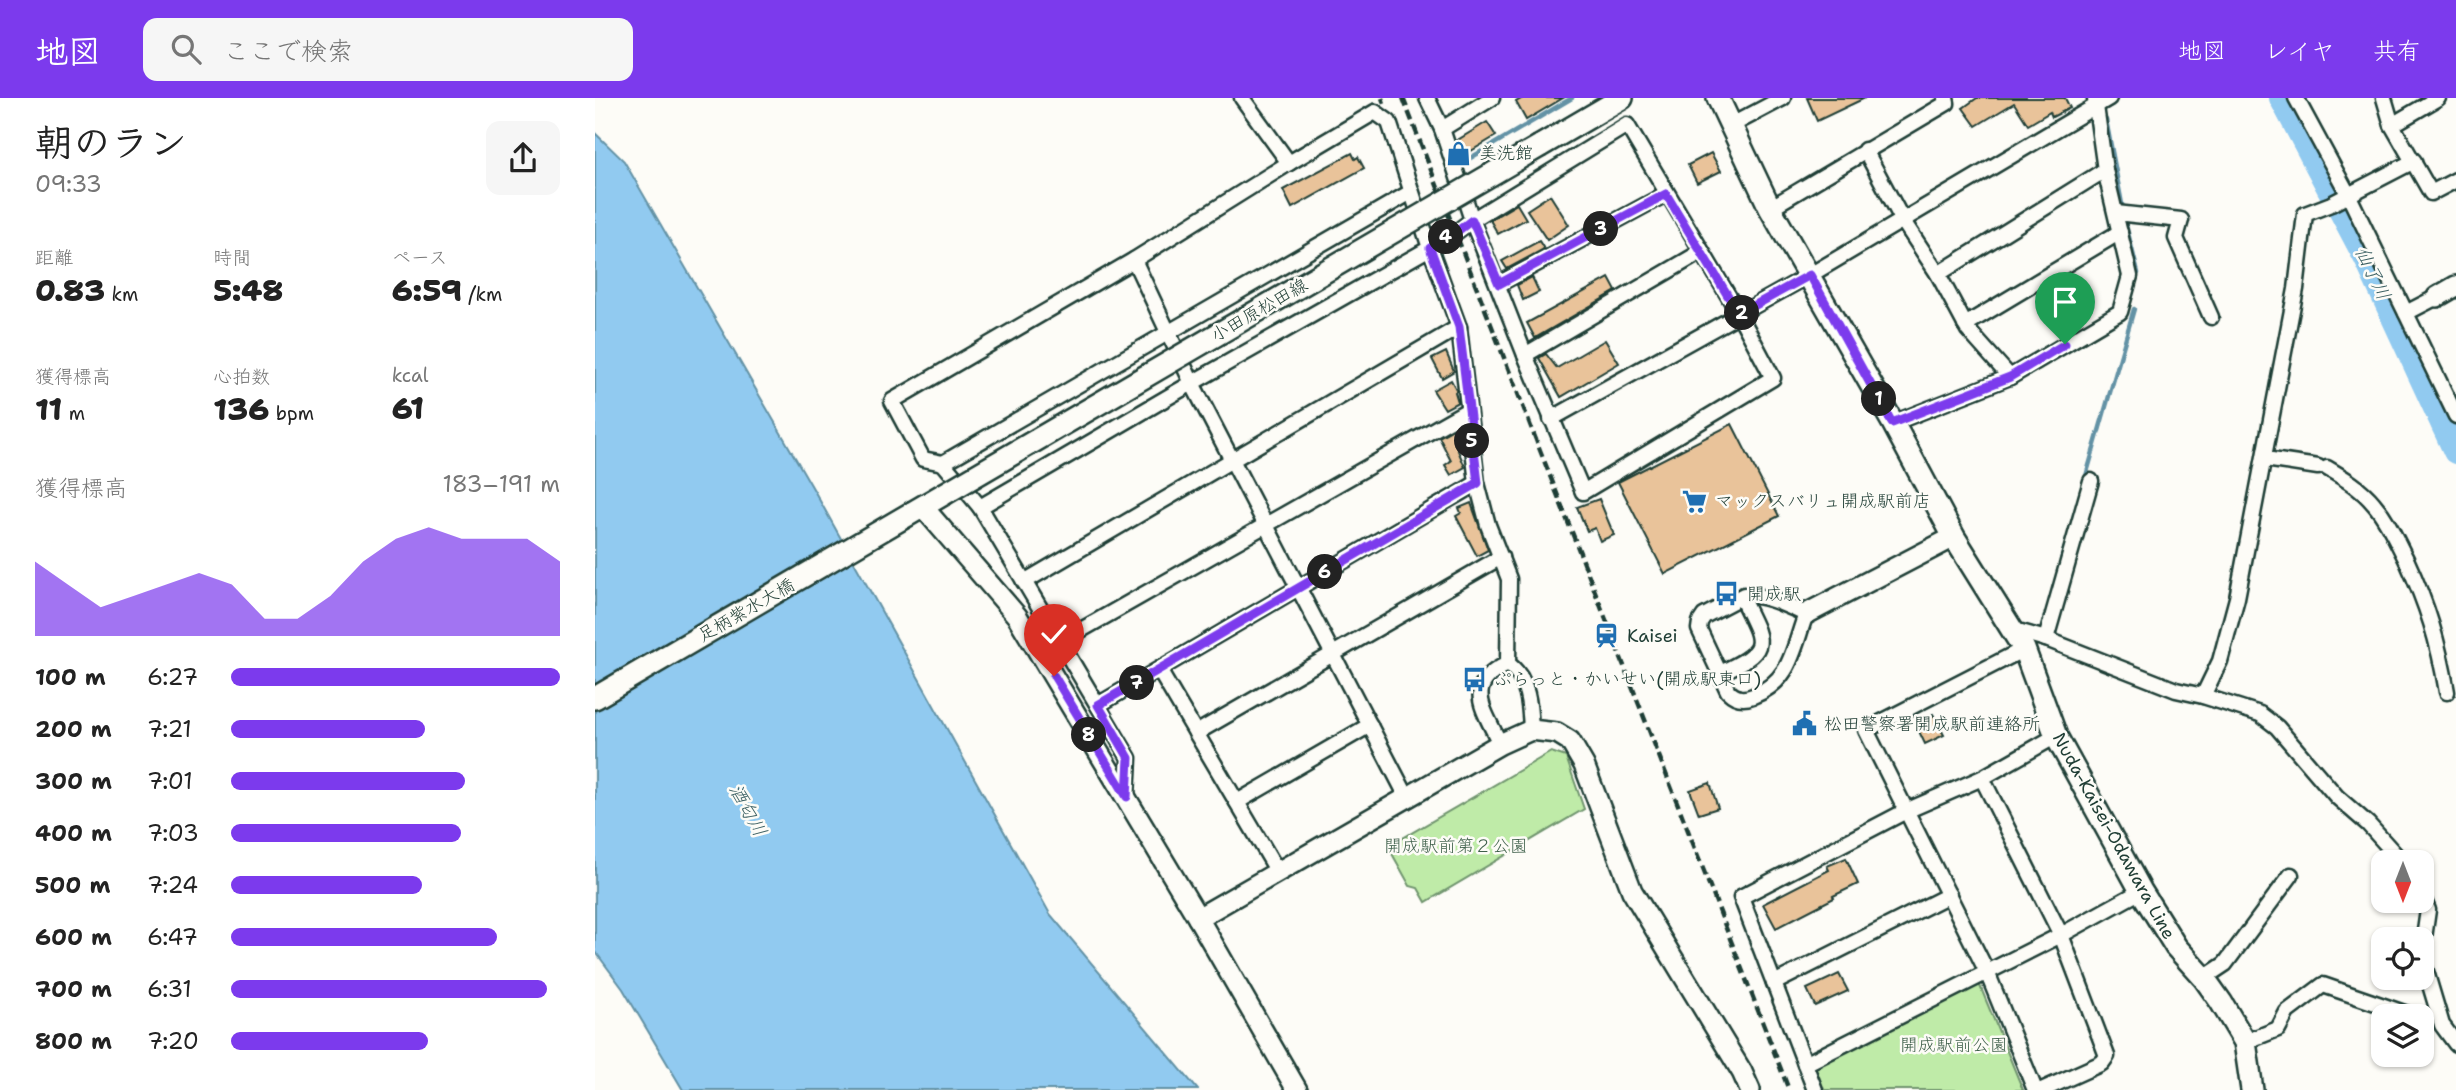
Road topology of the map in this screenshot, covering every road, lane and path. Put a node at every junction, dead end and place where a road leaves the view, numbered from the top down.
1 (1242, 98) edge
2 (1427, 98) edge
3 (1492, 98) edge
4 (1622, 98) edge
5 (1718, 98) edge
6 (1783, 98) edge
7 (2109, 98) edge
8 (2297, 98) edge
9 (2383, 98) edge
10 (2438, 98) edge
11 (1949, 100) edge
12 (2095, 102) edge
13 (2392, 125) junction
14 (1730, 126) junction
15 (1442, 129) junction
16 (1865, 150) junction
17 (2414, 161) junction
18 (1289, 163) junction
19 (2105, 170) junction
20 (2456, 180) edge
21 (1411, 191) junction
22 (1666, 194) junction
23 (2340, 199) junction
24 (1770, 208) junction
25 (2116, 213) junction
26 (1472, 220) junction
27 (1903, 221) junction
28 (2120, 232) junction
29 (1430, 248) junction
30 (1701, 252) junction
31 (1134, 260) junction
32 (1938, 274) junction
33 (1810, 275) junction
34 (1499, 284) junction
35 (2456, 286) edge
36 (2437, 297) joint
37 (2406, 313) junction
38 (1739, 314) junction
39 (2211, 317) dead end
40 (1965, 325) junction
41 (1459, 327) junction
42 (1168, 333) junction
43 (1525, 355) junction
44 (2010, 377) junction
45 (1192, 383) junction
46 (1468, 410) junction
47 (2456, 416) edge
48 (1551, 419) junction
49 (1892, 423) junction
50 (1232, 459) junction
51 (2265, 459) junction
52 (943, 463) junction
53 (2091, 481) dead end
54 (1478, 483) junction
55 (923, 507) junction
56 (980, 507) junction
57 (897, 522) joint
58 (1267, 524) junction
59 (1954, 537) junction
60 (1501, 557) junction
61 (1024, 582) junction
62 (1299, 587) junction
63 (1741, 597) junction
64 (1806, 614) junction
65 (2046, 639) junction
66 (2019, 640) junction
67 (1060, 642) junction
68 (1334, 654) junction
69 (1508, 664) junction
70 (1159, 670) junction
71 (1720, 673) junction
72 (2447, 692) dead end
73 (2203, 696) junction
74 (595, 698) edge
75 (1098, 705) junction
76 (1370, 725) junction
77 (1531, 730) junction
78 (1196, 733) junction
79 (2056, 736) junction
80 (1500, 744) junction
81 (1982, 778) junction
82 (1127, 797) junction
83 (1407, 797) junction
84 (1237, 802) junction
85 (1906, 811) junction
86 (2391, 850) edge
87 (1278, 872) junction
88 (2291, 875) dead end
89 (2141, 891) junction
90 (1949, 895) junction
91 (1198, 918) junction
92 (2061, 934) junction
93 (1987, 972) junction
94 (2204, 978) junction
95 (1774, 983) junction
96 (2432, 990) edge
97 (2378, 1004) edge
98 (2434, 1023) edge
99 (2442, 1025) junction
100 (2245, 1042) junction
101 (2456, 1044) edge
102 (1805, 1064) junction
103 (1297, 1090) edge
104 (1750, 1090) edge
105 (1815, 1090) edge
106 (2035, 1090) edge
107 (2042, 1090) edge
108 (2252, 1090) edge

1 - 18 street
2 - 15 street
3 - 15 street
4 - 55 main road, 小田原松田線, bridge
5 - 14 main road, Nuda-Kaisei-Odawara Line
6 - 14 street
7 - 12 street
8 - 23 street
9 - 13 street
10 - 13 street
11 - 16 street
12 - 19 street
12 - 27 street
13 - 17 street
14 - 24 main road, Nuda-Kaisei-Odawara Line
15 - 26 street
16 - 24 street
16 - 27 street
17 - 20 street
17 - 23 street
18 - 21 street
18 - 31 street
19 - 25 street
19 - 32 street
21 - 29 street
21 - 42 street
22 - 26 street
22 - 30 street
22 - 34 street
23 - 37 street
23 - 51 street
24 - 33 main road, Nuda-Kaisei-Odawara Line
25 - 28 street
25 - 39 street
26 - 29 street
26 - 34 street
27 - 32 street
27 - 33 street
28 - 40 street
28 - 44 street
29 - 41 street
29 - 45 street
30 - 38 street
30 - 43 street
31 - 42 street
31 - 52 street
32 - 40 street
33 - 38 street
33 - 49 main road, Nuda-Kaisei-Odawara Line
34 - 43 street
35 - 36 street
36 - 37 street
37 - 47 street
38 - 48 street
38 - 48 street
40 - 44 street
41 - 46 street
41 - 50 street
42 - 45 street
42 - 52 street
43 - 48 street
44 - 49 street
45 - 50 street
45 - 56 street
46 - 54 street
46 - 58 street
49 - 59 main road, Nuda-Kaisei-Odawara Line
50 - 58 street
50 - 61 street
51 - 72 street
51 - 73 street
52 - 56 street
53 - 65 street
54 - 60 street
54 - 62 street
55 - 57 main road, 小田原松田線
55 - 82 street
56 - 61 street
57 - 74 main road, 足柄紫水大橋
58 - 62 street
58 - 67 street
59 - 64 street
59 - 66 main road, Nuda-Kaisei-Odawara Line
60 - 68 street
60 - 69 street
61 - 67 street
62 - 68 street
62 - 70 street
63 - 64 street
63 - 71 street
63 - 71 street
64 - 71 street
65 - 66 street
65 - 73 street
66 - 79 main road, Nuda-Kaisei-Odawara Line
66 - 85 street
67 - 75 street
68 - 76 street
68 - 78 street
69 - 77 street
69 - 80 street
70 - 75 street
70 - 78 street
73 - 86 street
75 - 82 street
76 - 83 street
76 - 84 street
77 - 80 street
77 - 104 street
78 - 84 street
79 - 81 street
79 - 89 main road, Nuda-Kaisei-Odawara Line
80 - 83 street
81 - 85 street
81 - 92 street
82 - 91 street
83 - 87 street
84 - 87 street
85 - 90 street
85 - 95 street
87 - 91 street
88 - 94 street
89 - 92 street
89 - 94 main road, Nuda-Kaisei-Odawara Line
90 - 93 street
90 - 95 street
91 - 103 street
92 - 93 street
92 - 107 street
93 - 102 street
93 - 106 street
94 - 100 main road, Nuda-Kaisei-Odawara Line
95 - 102 street
96 - 99 street
97 - 100 street
98 - 99 street
99 - 101 street
100 - 108 main road, Nuda-Kaisei-Odawara Line
102 - 105 street

